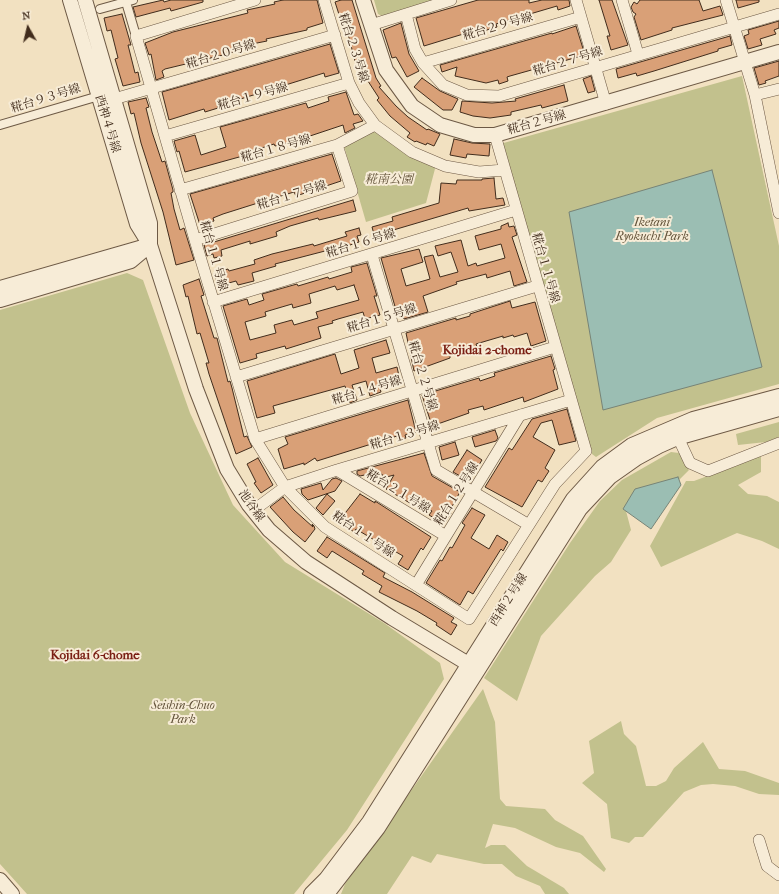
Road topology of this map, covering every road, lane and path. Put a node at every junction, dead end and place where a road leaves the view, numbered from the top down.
1 (70, 0) edge
2 (85, 0) edge
3 (255, 0) edge
4 (324, 0) edge
5 (364, 0) edge
6 (576, 0) edge
7 (726, 0) edge
8 (130, 1) edge
9 (444, 1) edge
10 (624, 1) edge
11 (100, 10) dead end
12 (406, 14) junction
13 (779, 14) edge
14 (581, 16) junction
15 (371, 25) junction
16 (734, 27) junction
17 (335, 35) junction
18 (136, 36) junction
19 (779, 52) edge
20 (638, 54) junction
21 (745, 62) junction
22 (423, 63) junction
23 (596, 67) junction
24 (349, 83) junction
25 (779, 89) edge
26 (152, 90) junction
27 (755, 95) junction
28 (98, 96) junction
29 (114, 99) junction
30 (606, 104) junction
31 (0, 125) edge
32 (375, 125) junction
33 (495, 135) junction
34 (165, 136) junction
35 (337, 145) junction
36 (504, 170) junction
37 (776, 185) edge
38 (180, 190) junction
39 (516, 210) junction
40 (779, 213) edge
41 (195, 240) junction
42 (150, 245) junction
43 (372, 255) junction
44 (537, 286) junction
45 (0, 288) edge
46 (0, 300) edge
47 (213, 302) junction
48 (394, 328) junction
49 (555, 347) junction
50 (236, 377) junction
51 (413, 390) junction
52 (779, 396) edge
53 (571, 400) junction
54 (779, 409) edge
55 (520, 415) junction
56 (675, 432) junction
57 (255, 439) junction
58 (429, 442) junction
59 (779, 443) edge
60 (337, 470) junction
61 (285, 487) junction
62 (474, 491) junction
63 (254, 510) junction
64 (529, 525) junction
65 (446, 536) junction
66 (416, 585) junction
67 (473, 666) junction
68 (759, 840) dead end
69 (779, 875) edge
70 (0, 880) edge
71 (12, 894) edge
72 (311, 894) edge
73 (326, 894) edge

1 - 28 street, 西神４号線
2 - 29 street, 西神４号線
3 - 18 street
4 - 17 street, 糀台２３号線
5 - 15 street, 糀台２号線
6 - 14 street
7 - 16 street
8 - 11 street
8 - 18 street
9 - 12 street
10 - 20 street
12 - 15 street
12 - 22 street, 糀台２７号線
13 - 16 street, 糀台２７号線
14 - 22 street, 糀台２９号線
14 - 23 street
15 - 33 street, 糀台２号線
16 - 20 street, 糀台２７号線
16 - 21 street
17 - 24 street, 糀台２３号線
17 - 26 street, 糀台２０号線
18 - 26 street, 糀台１１号線
19 - 21 street, 糀台２号線
20 - 23 street, 糀台２７号線
21 - 27 street
21 - 30 street, 糀台２号線
22 - 23 street, 糀台２７号線
23 - 30 street
24 - 32 street, 糀台２３号線
24 - 34 street, 糀台１９号線
25 - 27 street
26 - 29 street, 糀台２０号線
26 - 34 street, 糀台１１号線
27 - 37 street
28 - 31 street, 糀台９３号線
28 - 42 street, 西神４号線
29 - 42 street, 西神４号線
30 - 33 street, 糀台２号線
32 - 35 street, 糀台１８号線
32 - 36 street, 糀台２３号線
33 - 36 street, 糀台１１号線
34 - 38 street, 糀台１１号線
35 - 38 street, 糀台１８号線
35 - 41 street, 糀台１７号線
36 - 39 street, 糀台１１号線
37 - 40 street
38 - 41 street, 糀台１１号線
39 - 43 street, 糀台１６号線
39 - 44 street, 糀台１１号線
41 - 47 street, 糀台１１号線
42 - 45 street
42 - 46 street
42 - 63 street, 池谷線
43 - 47 street, 糀台１６号線
43 - 48 street, 糀台２２号線
44 - 48 street, 糀台１５号線
44 - 49 street, 糀台１１号線
47 - 50 street, 糀台１１号線
48 - 50 street, 糀台１５号線
48 - 51 street, 糀台２２号線
49 - 51 street, 糀台１４号線
49 - 53 street, 糀台１１号線
50 - 57 street, 糀台１１号線
51 - 57 street, 糀台１４号線
51 - 58 street, 糀台２２号線
52 - 56 street, 西神２号線
53 - 55 street, 糀台１３号線
53 - 64 street, 糀台１１号線
54 - 56 street, 西神２号線
55 - 58 street, 糀台１３号線
55 - 62 street, 糀台１２号線
56 - 59 street
56 - 67 street, 西神２号線
57 - 61 street, 糀台１１号線
58 - 60 street, 糀台１３号線
58 - 62 street, 糀台２２号線
60 - 61 street, 糀台１３号線
60 - 65 street, 糀台２１号線
61 - 63 street, 糀台１３号線
61 - 66 street, 糀台１１号線
62 - 64 street, 糀台２２号線
62 - 65 street, 糀台１２号線
63 - 67 street, 池谷線
64 - 66 street, 糀台１１号線
65 - 66 street, 糀台１２号線
67 - 72 street, 西神２号線
67 - 73 street, 西神２号線
68 - 69 street
70 - 71 street

